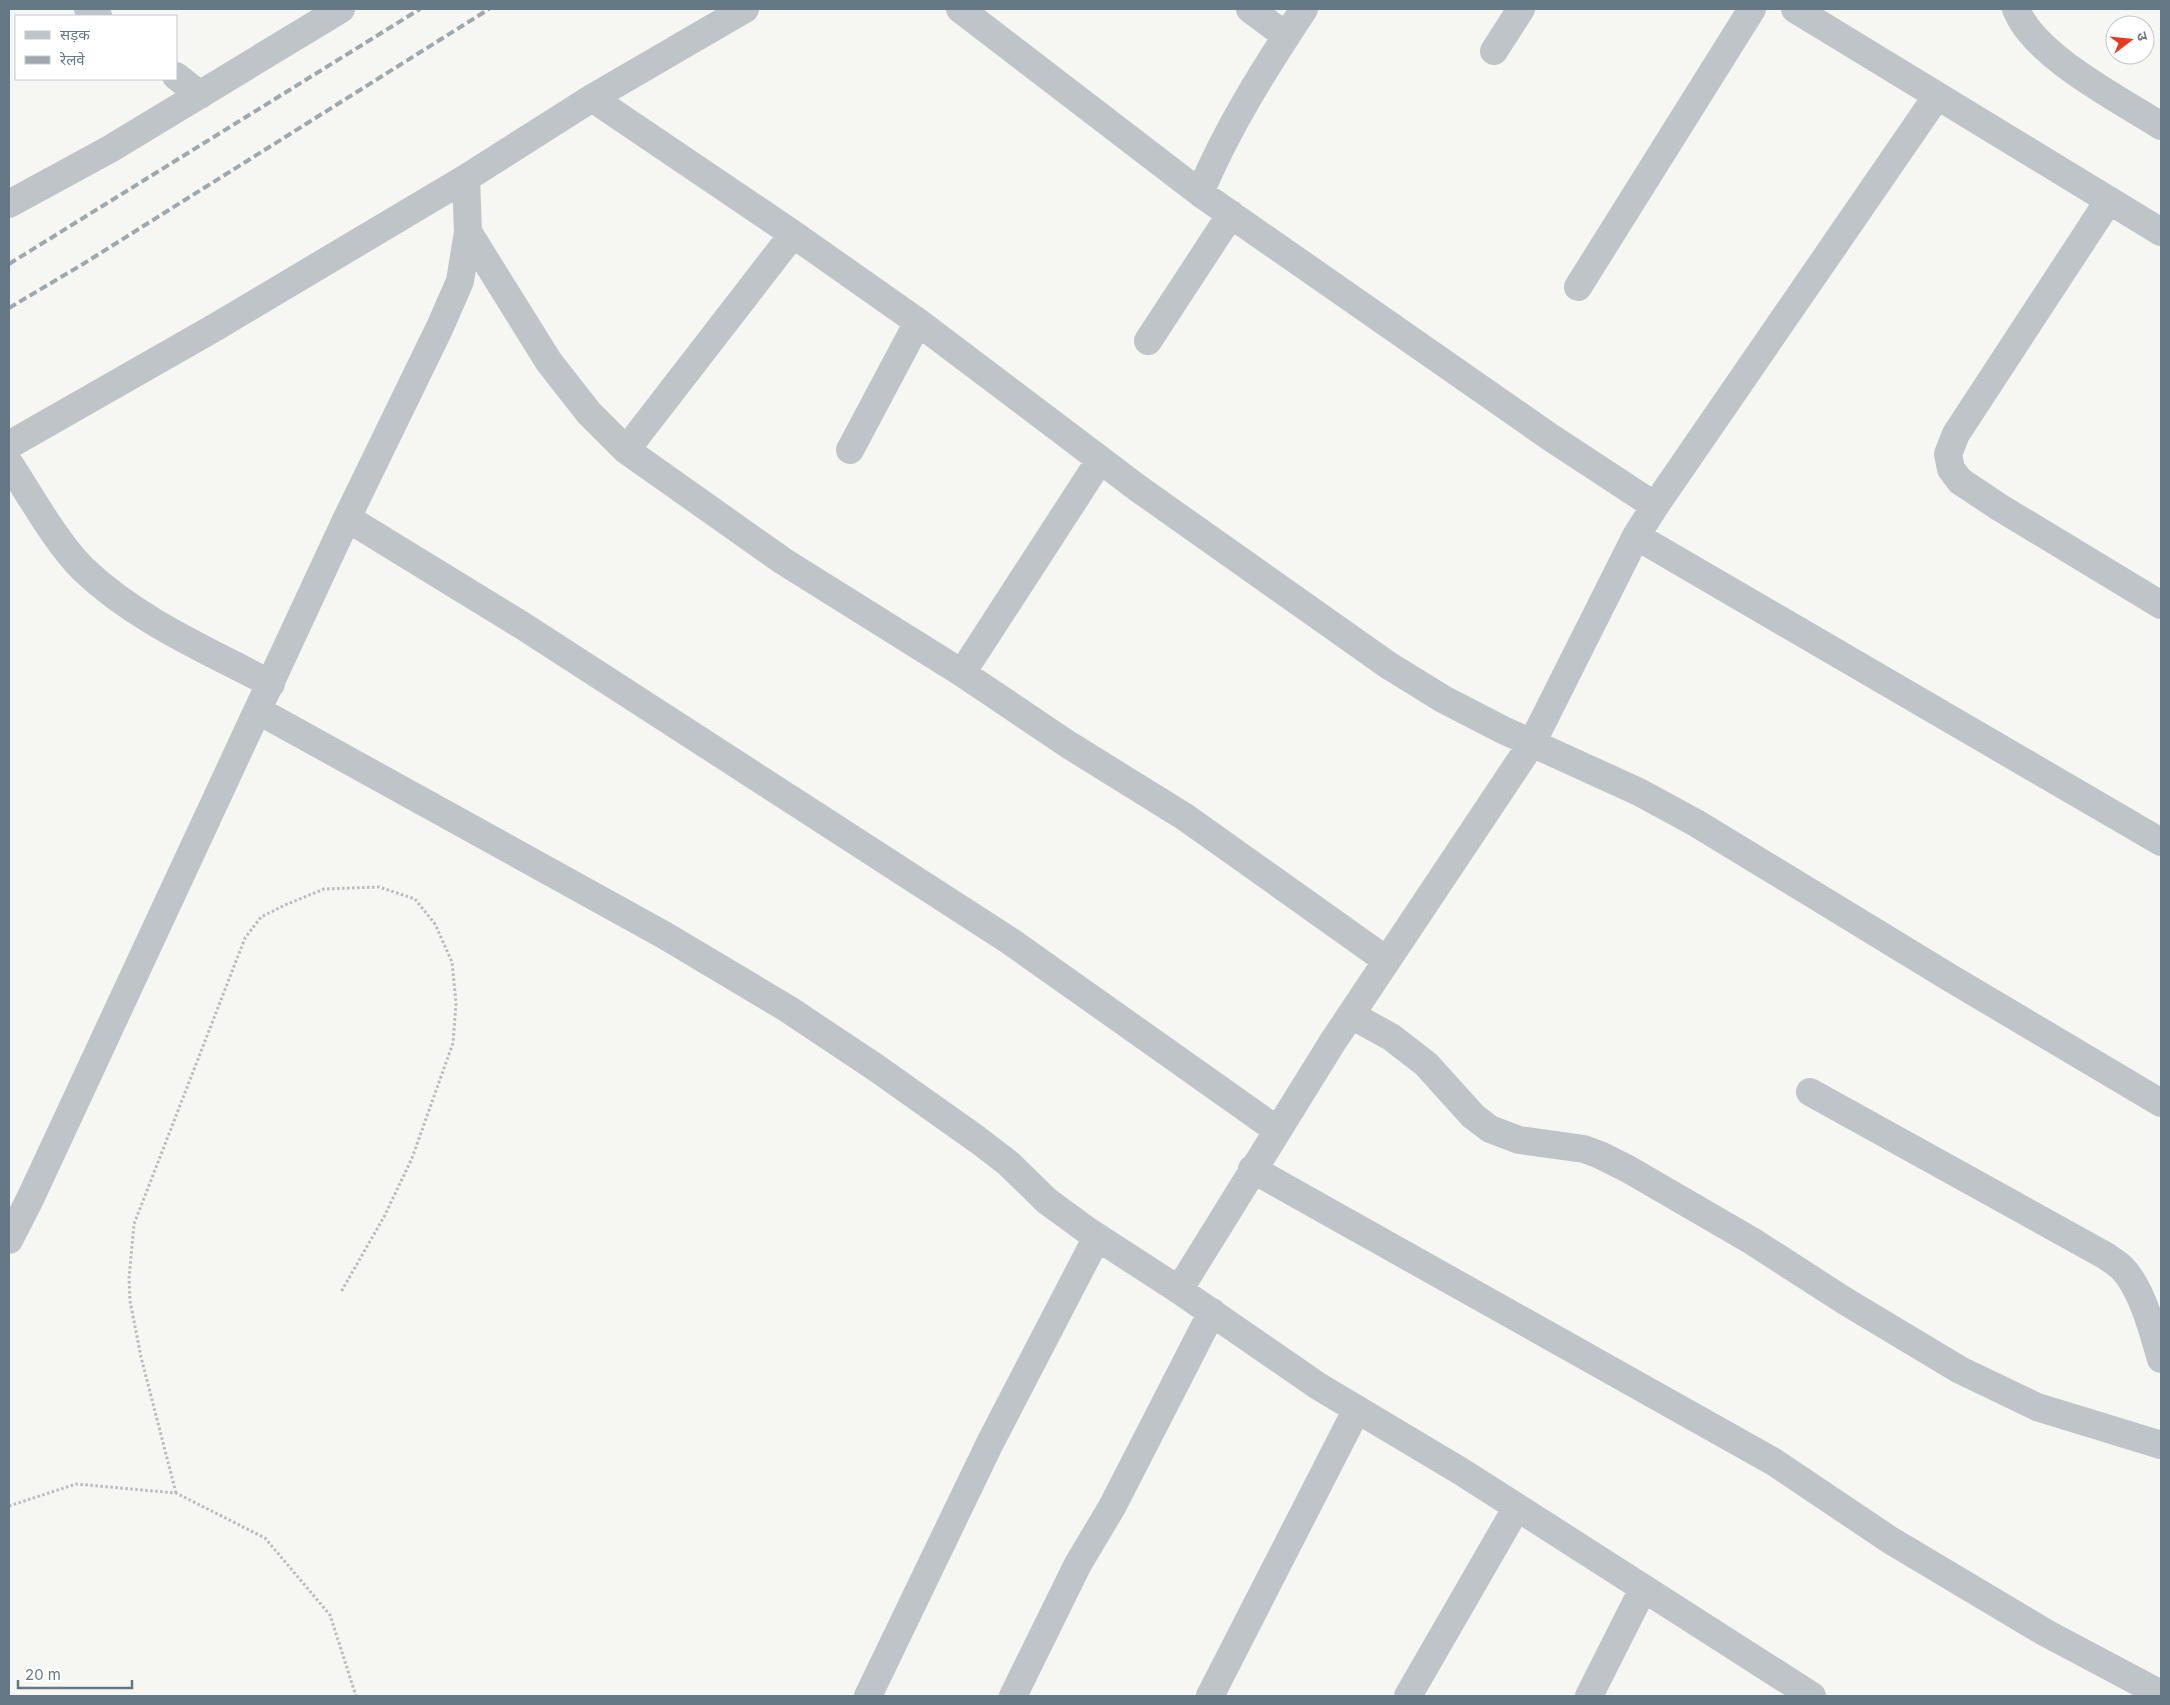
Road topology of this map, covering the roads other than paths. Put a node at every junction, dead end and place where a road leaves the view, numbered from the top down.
1 (341, 9) edge
2 (745, 9) edge
3 (960, 9) edge
4 (1250, 9) edge
5 (1304, 9) edge
6 (1521, 9) edge
7 (1752, 9) edge
8 (1795, 9) edge
9 (2016, 9) edge
10 (1286, 36) junction
11 (1494, 51) dead end
12 (178, 78) edge
13 (200, 95) junction
14 (1937, 96) junction
15 (592, 98) junction
16 (2161, 126) edge
17 (466, 178) junction
18 (1200, 193) junction
19 (12, 197) edge
20 (2109, 200) junction
21 (1231, 214) junction
22 (468, 232) junction
23 (2161, 232) edge
24 (793, 234) junction
25 (1578, 286) dead end
26 (918, 322) junction
27 (1148, 341) dead end
28 (9, 445) edge
29 (626, 450) junction
30 (850, 450) dead end
31 (1100, 460) junction
32 (9, 463) edge
33 (1655, 506) junction
34 (347, 518) junction
35 (1636, 536) junction
36 (2161, 606) edge
37 (962, 673) junction
38 (271, 684) junction
39 (259, 711) junction
40 (1532, 743) junction
41 (2161, 842) edge
42 (1386, 960) junction
43 (1351, 1015) junction
44 (1810, 1092) dead end
45 (2161, 1103) edge
46 (1277, 1130) junction
47 (1252, 1169) junction
48 (1097, 1237) junction
49 (9, 1240) edge
50 (1179, 1290) junction
51 (1212, 1312) junction
52 (2161, 1359) edge
53 (1357, 1409) junction
54 (2161, 1445) edge
55 (1518, 1507) junction
56 (1644, 1589) junction
57 (1797, 1692) edge
58 (2161, 1694) edge
59 (868, 1696) edge
60 (1013, 1696) edge
61 (1210, 1696) edge
62 (1408, 1696) edge
63 (1589, 1696) edge

1 - 13 street
2 - 15 street
3 - 18 street
4 - 10 street
5 - 10 street
6 - 11 street
7 - 25 street
8 - 14 street
9 - 16 street
10 - 18 street
12 - 13 street
13 - 19 street
14 - 20 street
14 - 33 street
15 - 17 street
15 - 24 street
17 - 22 street
17 - 28 street
18 - 21 street
20 - 23 street
20 - 36 street
21 - 27 street
21 - 33 street
22 - 29 street
22 - 34 street
24 - 26 street
24 - 29 street
26 - 30 street
26 - 31 street
29 - 37 street
31 - 37 street
31 - 40 street
32 - 38 street
33 - 35 street
34 - 38 street
34 - 46 street
35 - 40 street
35 - 41 street
37 - 42 street
38 - 39 street
39 - 48 street
39 - 49 street
40 - 42 street
40 - 45 street
42 - 43 street
43 - 46 street
43 - 54 street
44 - 52 street
46 - 47 street
47 - 50 street
47 - 58 street
48 - 50 street
48 - 59 street
50 - 51 street
51 - 53 street
51 - 60 street
53 - 55 street
53 - 61 street
55 - 56 street
55 - 62 street
56 - 57 street
56 - 63 street

